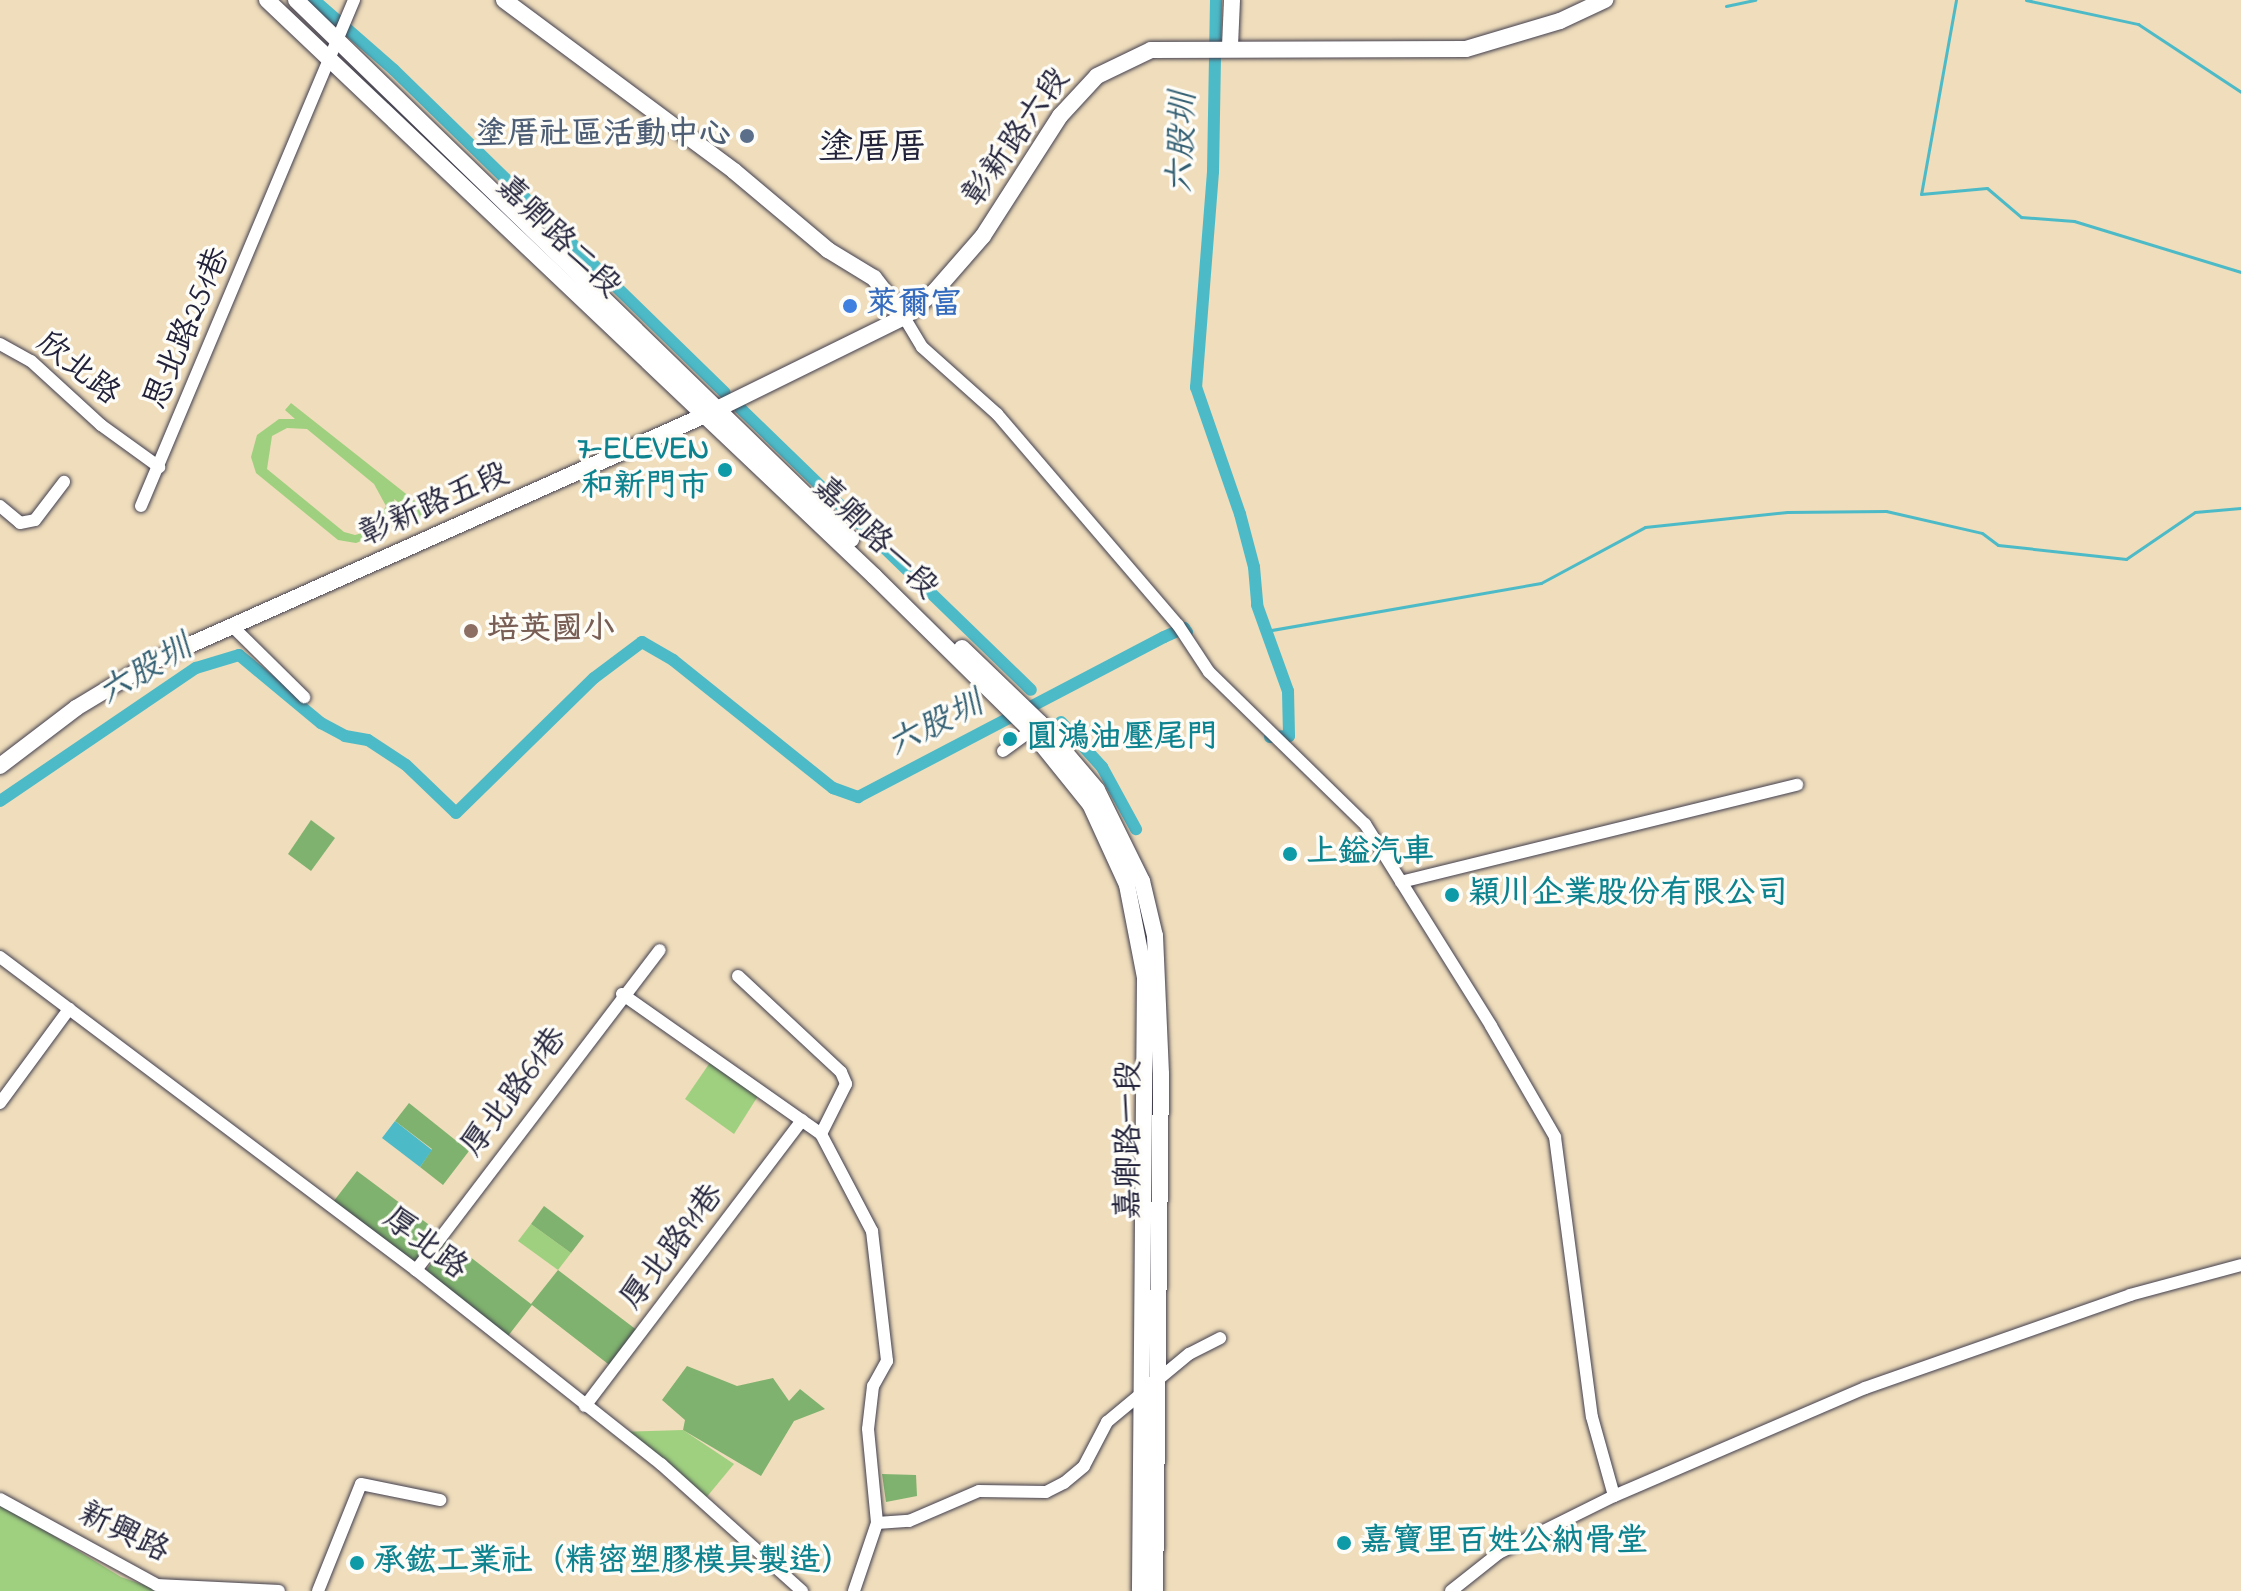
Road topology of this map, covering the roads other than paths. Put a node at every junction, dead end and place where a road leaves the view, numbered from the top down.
1 (267, 0) edge
2 (296, 0) edge
3 (354, 0) edge
4 (504, 0) edge
5 (1232, 0) edge
6 (1605, 0) edge
7 (343, 29) junction
8 (1230, 46) junction
9 (330, 60) junction
10 (904, 317) junction
11 (0, 344) edge
12 (710, 413) junction
13 (159, 467) junction
14 (64, 482) dead end
15 (0, 506) edge
16 (141, 506) dead end
17 (231, 625) junction
18 (304, 697) dead end
19 (1036, 727) junction
20 (1003, 751) dead end
21 (0, 766) edge
22 (1797, 785) dead end
23 (1401, 882) junction
24 (660, 950) dead end
25 (0, 957) edge
26 (738, 976) dead end
27 (622, 994) junction
28 (69, 1009) junction
29 (0, 1103) edge
30 (802, 1120) junction
31 (821, 1134) junction
32 (2241, 1265) edge
33 (416, 1270) junction
34 (1220, 1338) dead end
35 (1157, 1379) junction
36 (1142, 1397) junction
37 (585, 1406) junction
38 (1614, 1496) junction
39 (0, 1500) edge
40 (440, 1500) dead end
41 (877, 1523) junction
42 (160, 1588) edge
43 (279, 1591) edge
44 (318, 1591) edge
45 (802, 1591) edge
46 (854, 1591) edge
47 (1140, 1591) edge
48 (1155, 1591) edge
49 (1451, 1591) edge

1 - 9 street, 嘉卿路二段
2 - 7 street, 嘉卿路二段
3 - 7 street, 思北路251巷
4 - 10 street
5 - 8 street
6 - 8 street
7 - 9 street, 思北路251巷
7 - 12 street, 嘉卿路二段
8 - 10 street, 彰新路六段
9 - 12 street, 嘉卿路二段
9 - 13 street, 思北路251巷
10 - 12 street, 彰新路五段
10 - 23 street
11 - 13 street, 欣北路
12 - 17 street, 彰新路五段
12 - 19 street, 嘉卿路一段
13 - 16 street, 思北路251巷
14 - 15 street
17 - 18 street
17 - 21 street, 彰新路五段
19 - 20 street
19 - 35 street, 嘉卿路一段
19 - 36 street, 嘉卿路一段
22 - 23 street
23 - 38 street
24 - 27 street, 厚北路61巷
25 - 28 street, 厚北路
26 - 31 street
27 - 30 street
27 - 33 street, 厚北路61巷
28 - 29 street
28 - 33 street, 厚北路
30 - 31 street
30 - 37 street, 厚北路91巷
31 - 41 street
32 - 38 street
33 - 37 street, 厚北路
34 - 35 street
35 - 36 street
35 - 48 street, 嘉卿路一段
36 - 41 street
36 - 47 street, 嘉卿路一段
37 - 45 street, 厚北路
38 - 49 street
39 - 42 street, 新興路
40 - 44 street
41 - 46 street
42 - 43 street, 新興路

